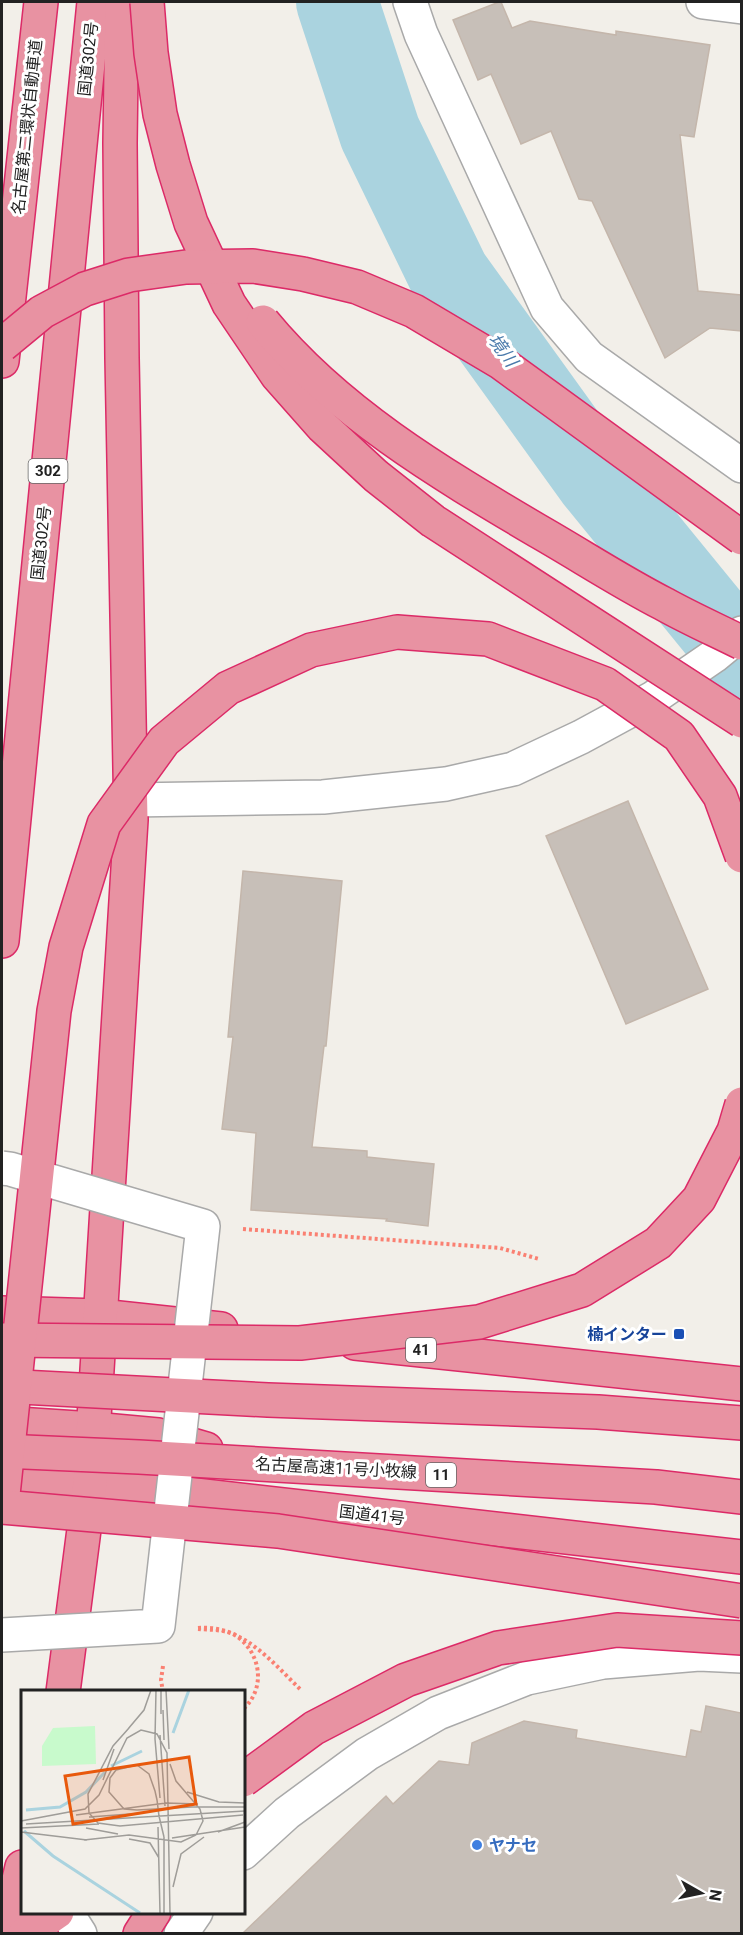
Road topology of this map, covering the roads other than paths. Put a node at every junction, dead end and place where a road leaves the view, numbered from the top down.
1 (41, 2) edge
2 (94, 2) edge
3 (122, 2) edge
4 (147, 2) edge
5 (410, 2) edge
6 (703, 2) edge
7 (741, 7) edge
8 (173, 165) junction
9 (2, 345) edge
10 (2, 361) edge
11 (741, 466) edge
12 (741, 538) edge
13 (741, 633) edge
14 (728, 650) edge
15 (741, 721) edge
16 (130, 800) junction
17 (741, 856) edge
18 (2, 941) edge
19 (741, 1104) edge
20 (2, 1168) edge
21 (2, 1313) edge
22 (100, 1316) junction
23 (2, 1340) edge
24 (741, 1384) edge
25 (2, 1386) edge
26 (2, 1423) edge
27 (741, 1423) edge
28 (93, 1429) junction
29 (2, 1451) edge
30 (2, 1477) edge
31 (90, 1483) junction
32 (741, 1497) edge
33 (2, 1506) edge
34 (340, 1511) junction
35 (741, 1557) edge
36 (741, 1601) edge
37 (2, 1635) edge
38 (741, 1638) edge
39 (741, 1656) edge
40 (64, 1690) edge
41 (247, 1779) edge
42 (244, 1852) edge
43 (21, 1872) edge
44 (54, 1914) edge
45 (67, 1914) edge
46 (153, 1914) edge
47 (195, 1914) edge
48 (6, 1934) edge
49 (25, 1934) edge
50 (80, 1934) edge
51 (140, 1934) edge
52 (181, 1934) edge

1 - 10 highway, 名古屋第二環状自動車道
2 - 18 highway, 国道302号 / 302
3 - 16 highway
4 - 8 highway, bridge
5 - 11 street
6 - 7 street
8 - 14 highway, bridge
8 - 15 highway, bridge
9 - 12 highway, bridge
13 - 14 street
14 - 16 street
16 - 22 highway
17 - 33 highway, bridge
19 - 23 highway, bridge
20 - 37 street, bridge
21 - 22 highway, 41
22 - 24 highway, 41
22 - 28 highway
25 - 27 highway, bridge
26 - 28 highway
28 - 31 highway
28 - 34 highway
29 - 32 highway, 名古屋高速11号小牧線 / 11, bridge
30 - 31 highway, 国道41号
31 - 34 highway, 国道41号
31 - 40 highway
33 - 36 highway, bridge
34 - 35 highway, 国道41号
38 - 41 highway, bridge
39 - 42 street
43 - 48 highway
44 - 49 highway
45 - 50 street
46 - 51 highway
47 - 52 street

